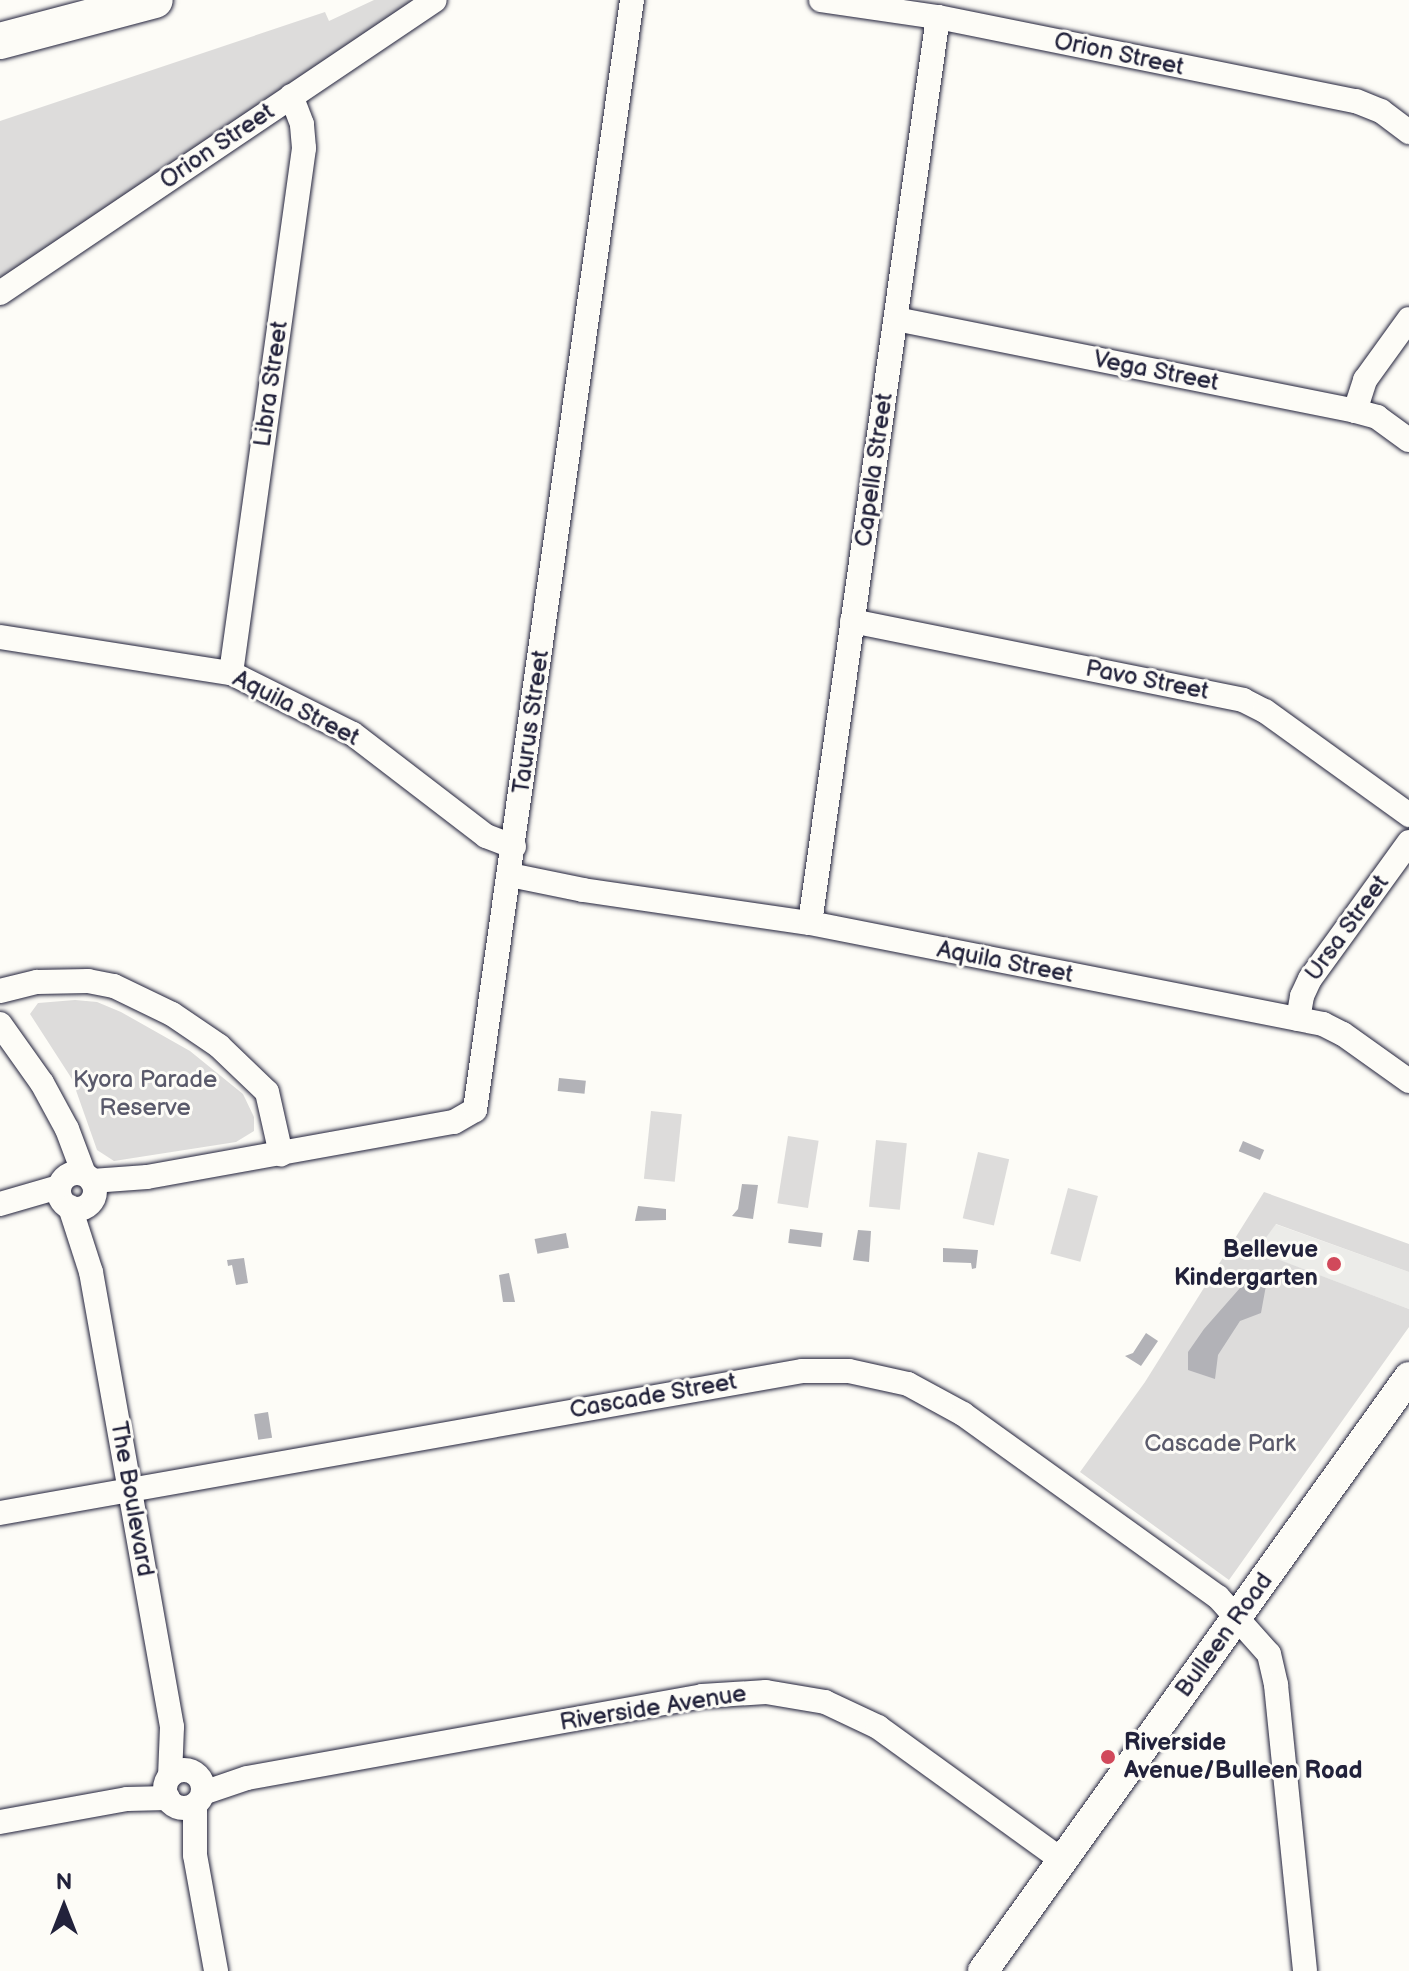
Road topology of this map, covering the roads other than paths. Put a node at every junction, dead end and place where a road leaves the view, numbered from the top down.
1 (155, 0) edge
2 (435, 0) edge
3 (632, 0) edge
4 (821, 0) edge
5 (938, 17) junction
6 (0, 41) edge
7 (291, 96) junction
8 (1409, 132) edge
9 (0, 293) edge
10 (896, 319) junction
11 (1409, 319) edge
12 (1355, 411) junction
13 (1409, 440) edge
14 (852, 621) junction
15 (0, 637) edge
16 (231, 673) junction
17 (1409, 815) edge
18 (1409, 842) edge
19 (514, 847) junction
20 (509, 881) junction
21 (810, 923) junction
22 (0, 991) edge
23 (1298, 1019) junction
24 (0, 1024) edge
25 (1409, 1081) edge
26 (281, 1154) junction
27 (77, 1191) junction
28 (10, 1202) edge
29 (1409, 1377) edge
30 (130, 1489) junction
31 (0, 1513) edge
32 (1237, 1618) junction
33 (184, 1789) junction
34 (0, 1822) edge
35 (1062, 1860) junction
36 (216, 1971) edge
37 (983, 1971) edge
38 (1305, 1971) edge

1 - 6 highway
2 - 7 street, Orion Street
3 - 19 street, Taurus Street
4 - 5 street, Orion Street
5 - 8 street, Orion Street
5 - 10 street, Capella Street
7 - 9 street, Orion Street
7 - 16 street, Libra Street
10 - 12 street, Vega Street
10 - 14 street, Capella Street
11 - 12 street
12 - 13 street, Vega Street
14 - 17 street, Pavo Street
14 - 21 street, Capella Street
15 - 16 street, Aquila Street
16 - 19 street, Aquila Street
18 - 23 street, Ursa Street
19 - 20 street, Taurus Street
20 - 21 street, Aquila Street
20 - 26 street, Taurus Street
21 - 23 street, Aquila Street
22 - 26 street
23 - 25 street, Aquila Street
24 - 27 street, The Boulevard
26 - 27 street, Taurus Street
27 - 28 street, Taurus Street
27 - 30 street, The Boulevard
29 - 32 main road, Bulleen Road
30 - 31 street, Cascade Street
30 - 32 street, Cascade Street
30 - 33 street, The Boulevard
32 - 35 main road, Bulleen Road
32 - 38 street, Cascade Street
33 - 34 street, Riverside Avenue
33 - 35 street, Riverside Avenue
33 - 36 street, The Boulevard
35 - 37 main road, Bulleen Road

